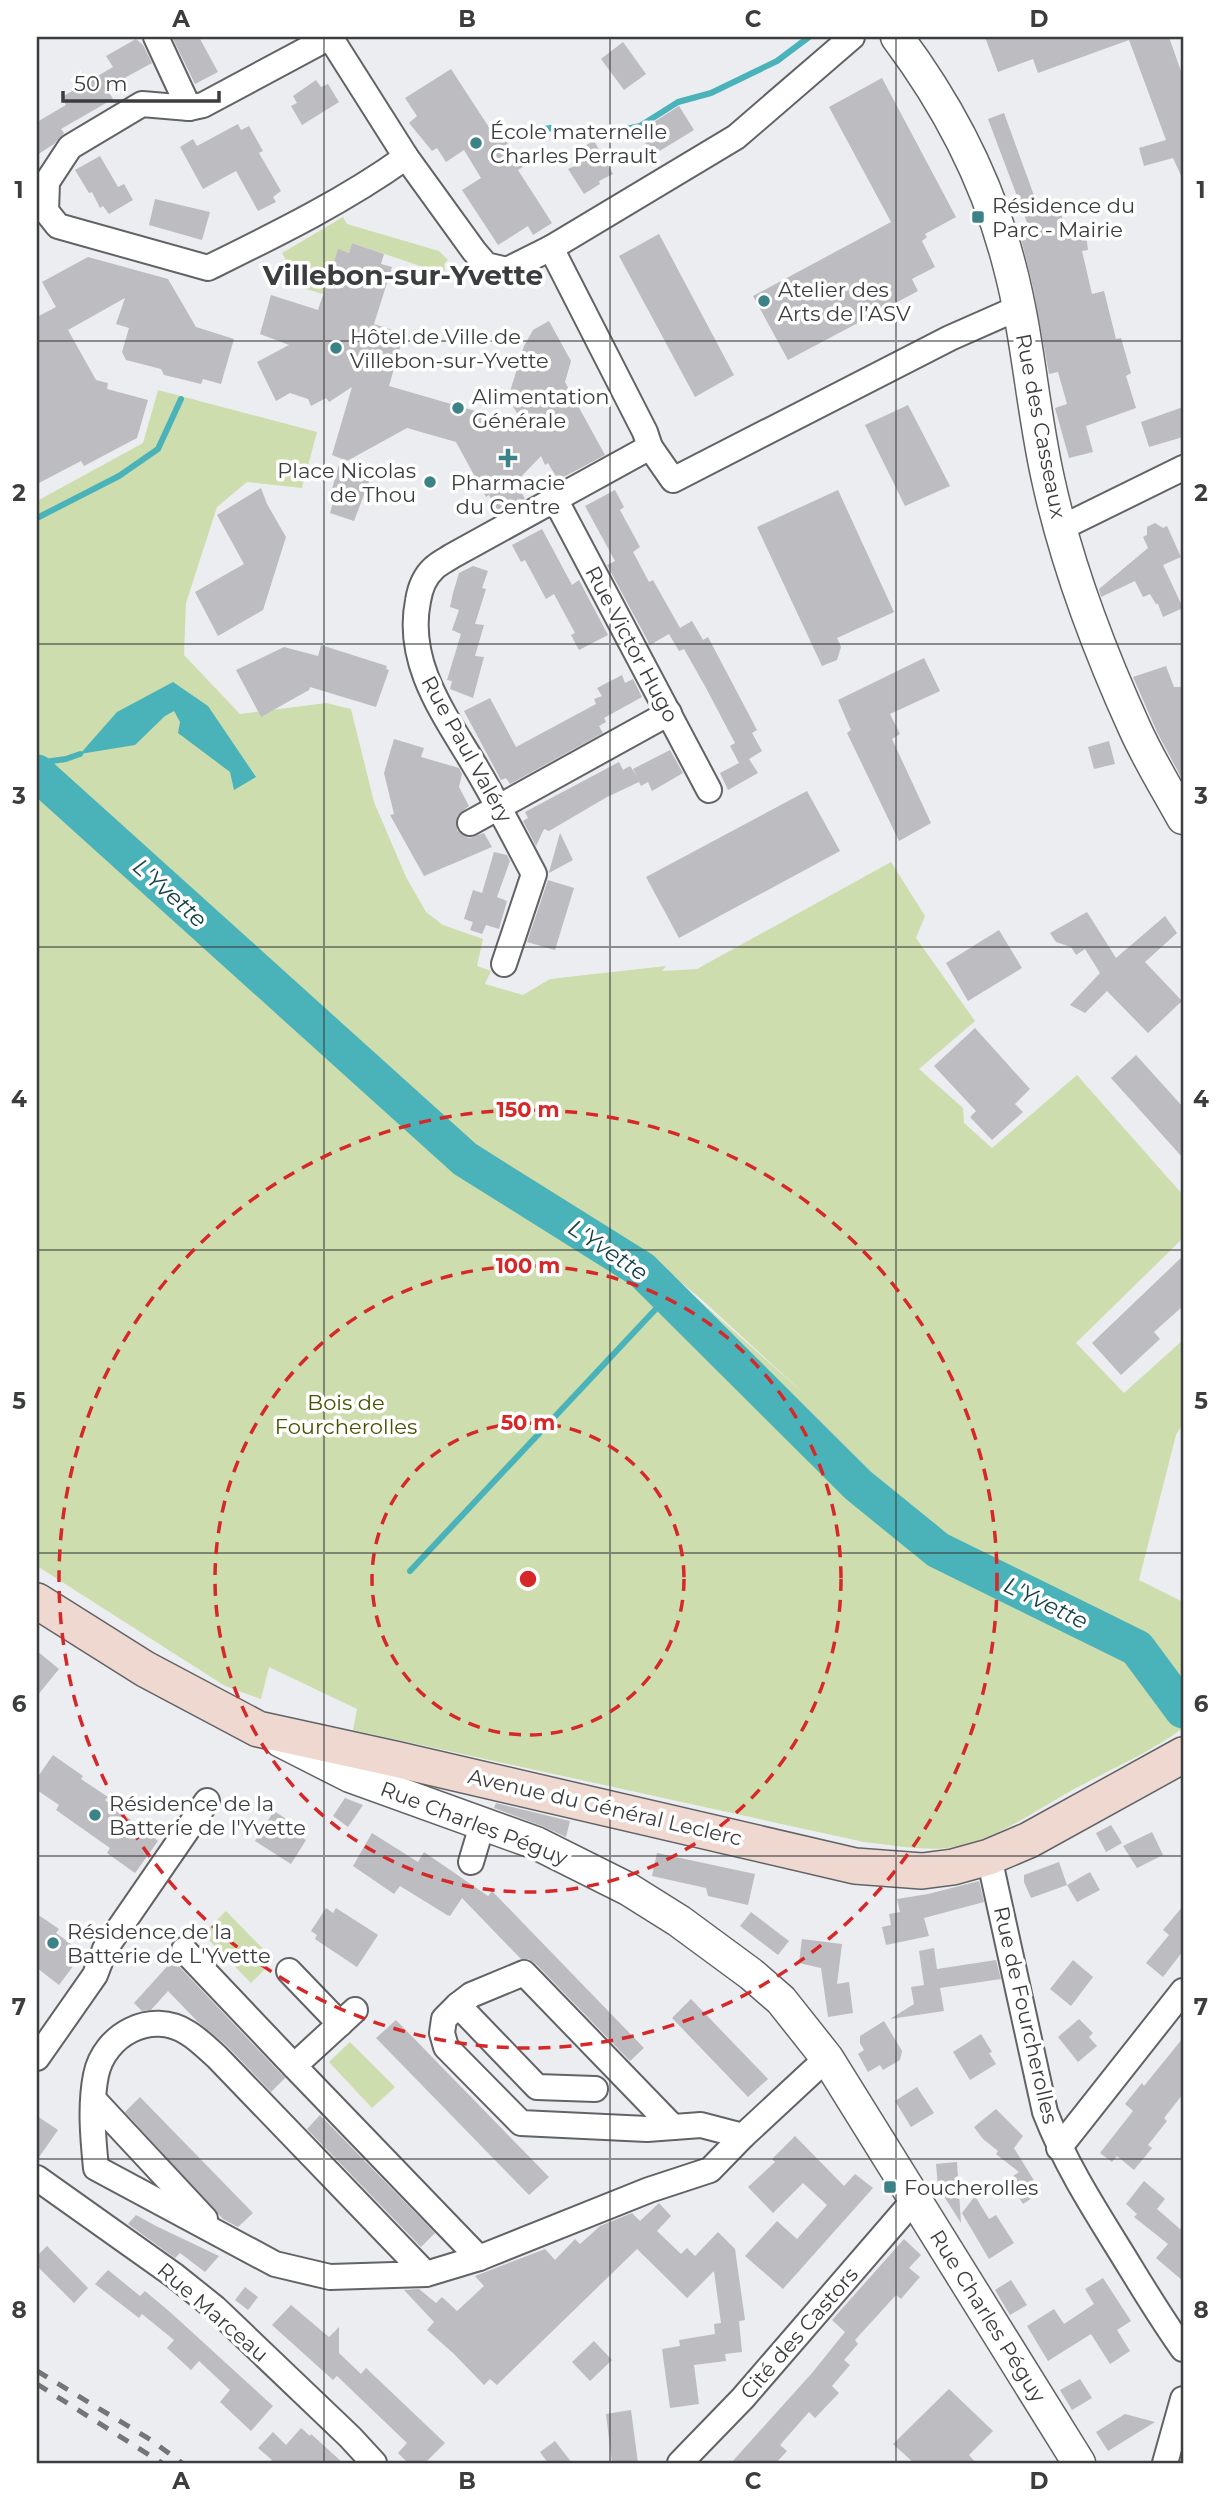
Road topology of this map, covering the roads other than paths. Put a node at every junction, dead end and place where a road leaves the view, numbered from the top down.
1 (156, 37) edge
2 (330, 37) edge
3 (852, 37) edge
4 (897, 37) edge
5 (189, 108) junction
6 (406, 158) junction
7 (551, 248) junction
8 (1018, 308) junction
9 (650, 447) junction
10 (1183, 468) edge
11 (555, 499) junction
12 (1060, 528) junction
13 (669, 713) junction
14 (709, 790) dead end
15 (499, 808) junction
16 (1183, 818) edge
17 (470, 823) dead end
18 (504, 964) dead end
19 (37, 1601) edge
20 (258, 1729) junction
21 (1183, 1755) edge
22 (207, 1801) dead end
23 (483, 1822) junction
24 (989, 1857) junction
25 (471, 1862) dead end
26 (184, 1950) dead end
27 (289, 1971) dead end
28 (1183, 1991) edge
29 (458, 2005) junction
30 (827, 2058) junction
31 (37, 2059) edge
32 (294, 2066) junction
33 (595, 2089) dead end
34 (95, 2101) junction
35 (673, 2127) junction
36 (743, 2136) junction
37 (1059, 2148) junction
38 (37, 2178) edge
39 (914, 2200) junction
40 (220, 2235) junction
41 (479, 2258) junction
42 (426, 2274) junction
43 (1183, 2349) edge
44 (1183, 2399) edge
45 (374, 2463) edge
46 (680, 2463) edge
47 (1079, 2463) edge
48 (1166, 2463) edge

1 - 5 street
2 - 5 street
2 - 6 street
3 - 7 street
4 - 8 street, Rue des Casseaux
5 - 6 street
6 - 7 street
7 - 9 street
8 - 9 street
8 - 12 street, Rue des Casseaux
9 - 11 street, Rue Paul Valéry
10 - 12 street
11 - 13 street, Rue Victor Hugo
11 - 15 street, Rue Paul Valéry
12 - 16 street, Rue des Casseaux
13 - 14 street, Rue Victor Hugo
13 - 15 street
15 - 17 street
15 - 18 street, Rue Paul Valéry
19 - 20 main road, Avenue du Général Leclerc
20 - 23 street, Rue Charles Péguy
20 - 24 main road, Avenue du Général Leclerc
21 - 24 main road, Avenue du Général Leclerc
22 - 31 street
23 - 25 street
23 - 30 street, Rue Charles Péguy
24 - 37 street, Rue de Fourcherolles
26 - 32 street
27 - 32 street
28 - 37 street
29 - 33 street
29 - 35 street
29 - 35 street
30 - 36 street
30 - 39 street, Rue Charles Péguy
32 - 41 street
34 - 40 street
34 - 40 street
34 - 42 street
35 - 36 street
36 - 41 street
37 - 43 street, Rue de Fourcherolles
38 - 45 street, Rue Marceau
39 - 46 street, Cité des Castors
39 - 47 street, Rue Charles Péguy
40 - 42 street
41 - 42 street
44 - 48 street

